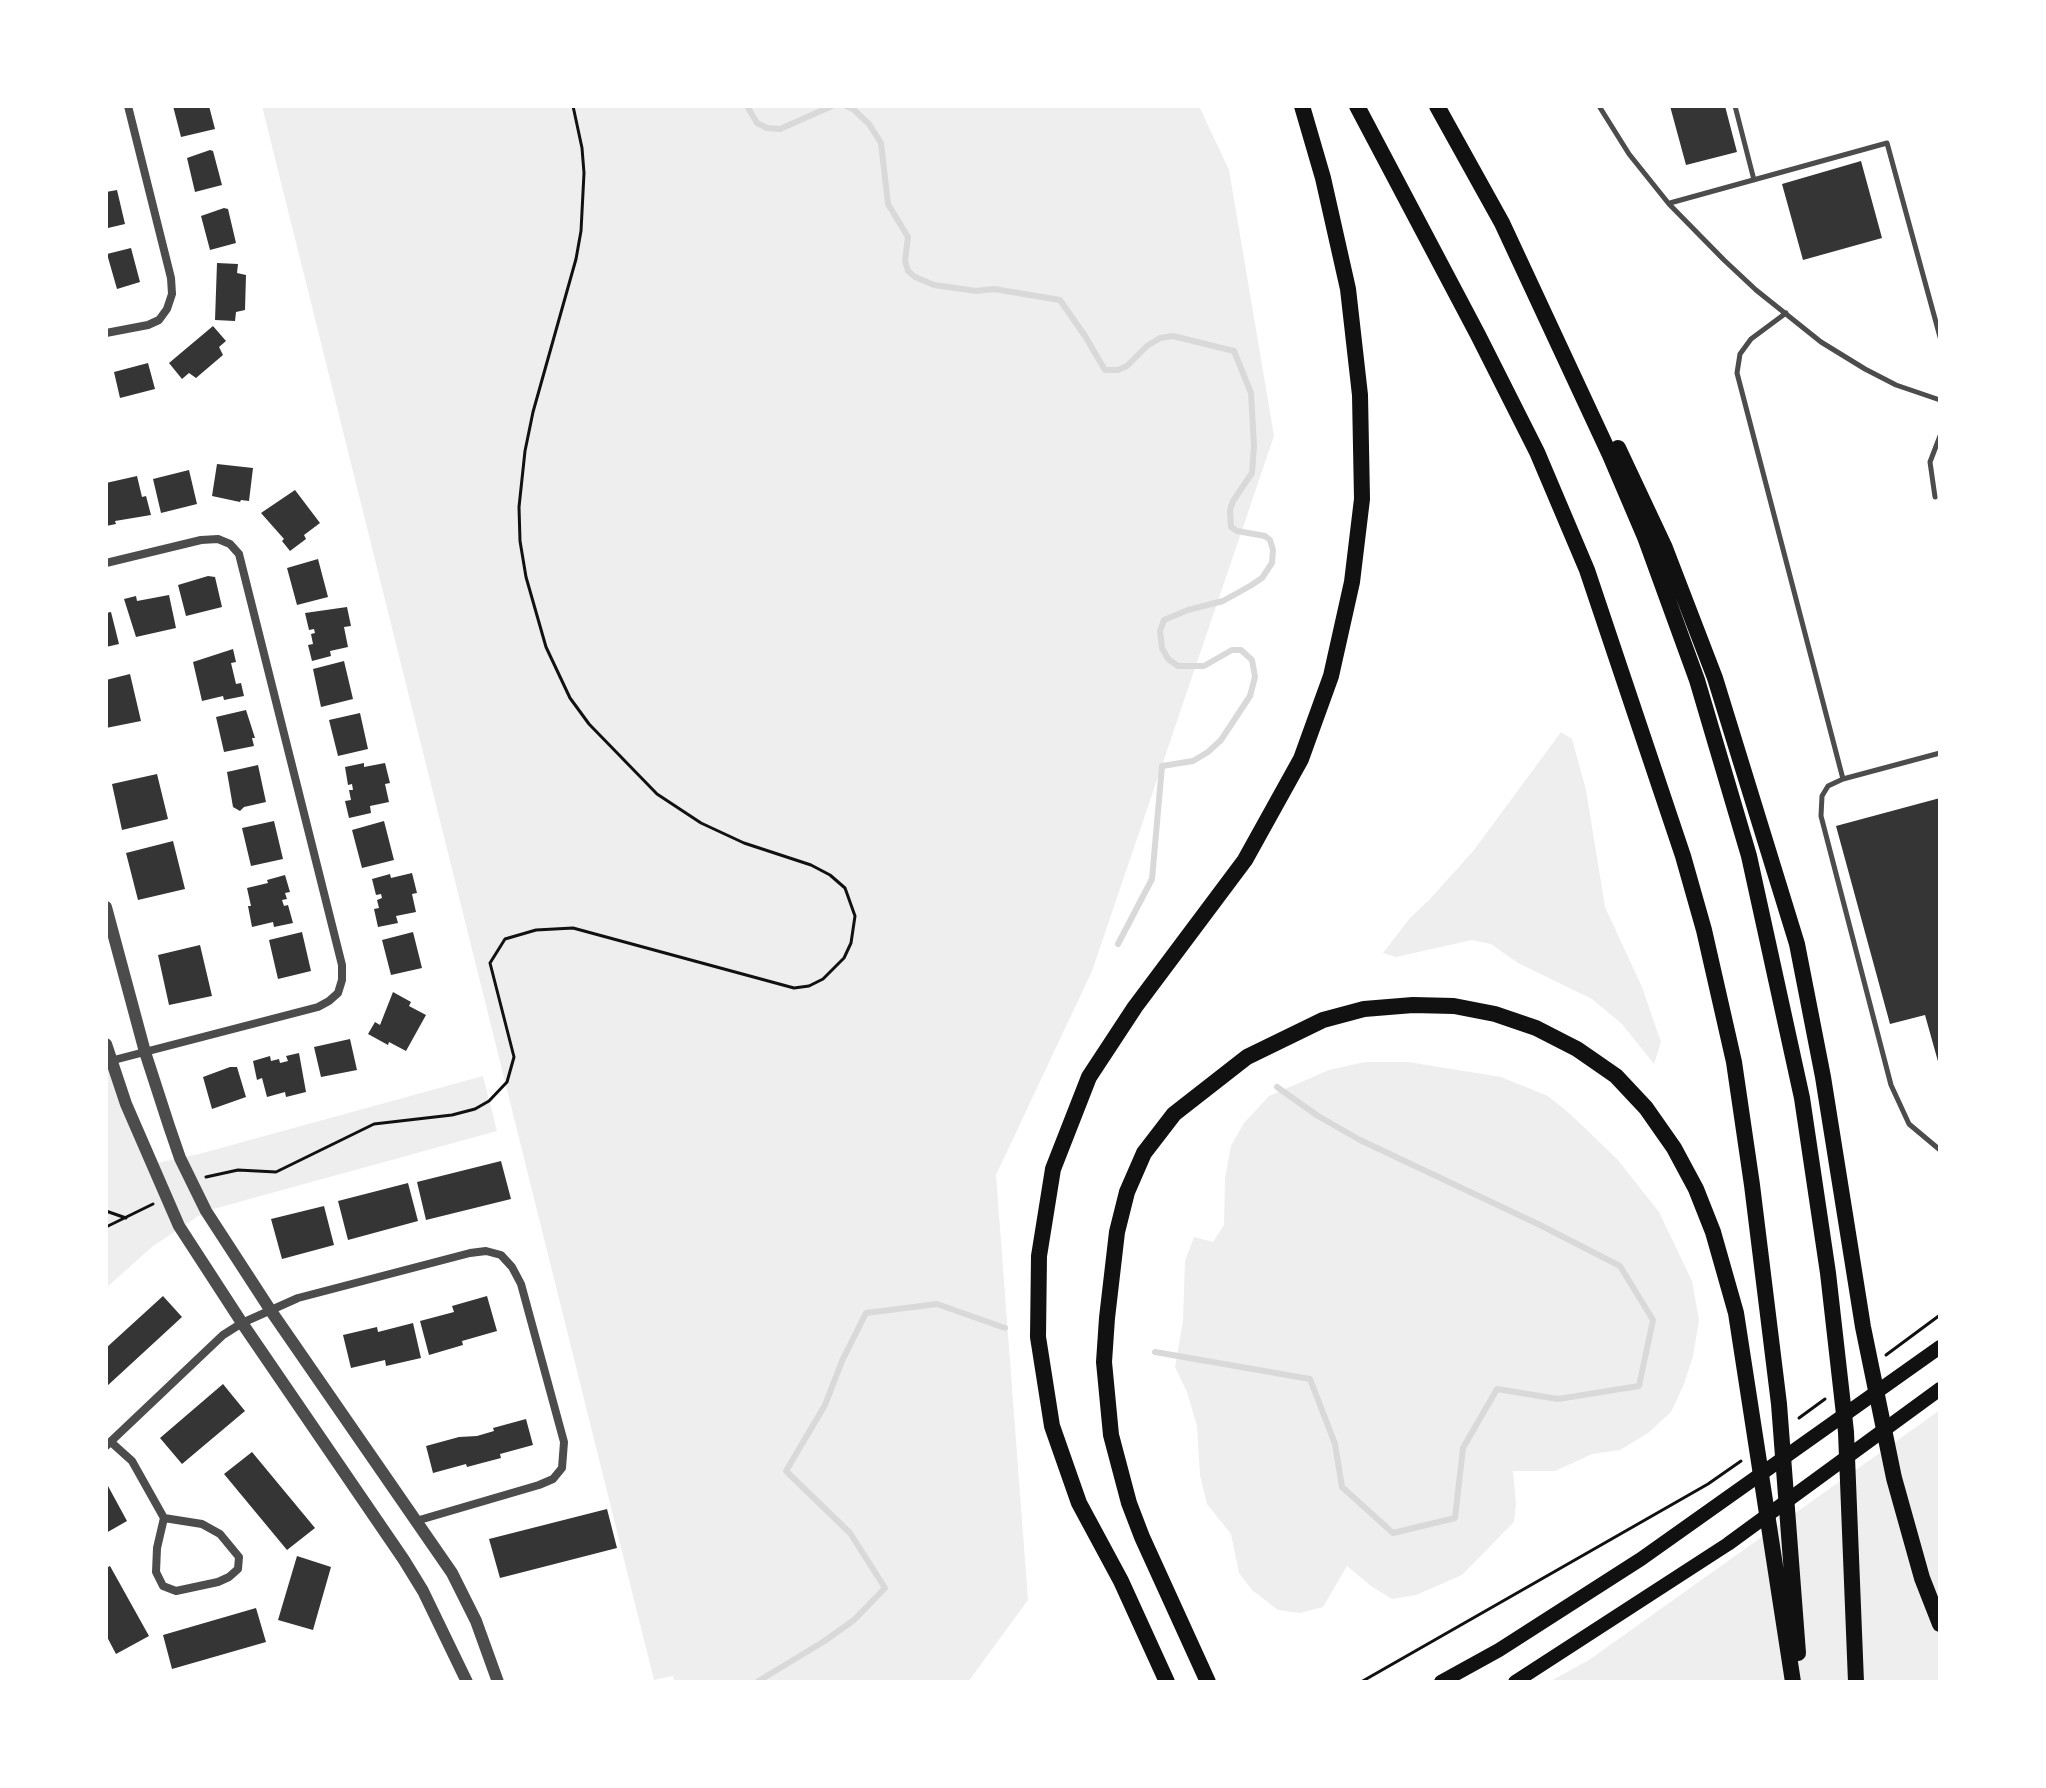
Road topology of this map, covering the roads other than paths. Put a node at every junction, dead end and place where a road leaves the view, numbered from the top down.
1 (128, 106) edge
2 (1302, 106) edge
3 (1357, 106) edge
4 (1437, 106) edge
5 (1599, 106) edge
6 (1735, 106) edge
7 (1754, 180) junction
8 (1669, 204) junction
9 (1502, 223) junction
10 (1786, 313) junction
11 (106, 333) edge
12 (1940, 337) edge
13 (1940, 400) edge
14 (1940, 436) edge
15 (1935, 497) dead end
16 (106, 563) edge
17 (1940, 753) edge
18 (1843, 779) junction
19 (106, 907) edge
20 (106, 1044) edge
21 (145, 1052) junction
22 (110, 1061) junction
23 (1940, 1150) edge
24 (271, 1311) junction
25 (242, 1323) junction
26 (1940, 1347) edge
27 (1940, 1389) edge
28 (109, 1445) edge
29 (164, 1518) junction
30 (416, 1521) junction
31 (1940, 1624) edge
32 (467, 1682) edge
33 (498, 1682) edge
34 (1167, 1682) edge
35 (1208, 1682) edge
36 (1441, 1682) edge
37 (1515, 1682) edge
38 (1793, 1682) edge
39 (1800, 1682) edge
40 (1856, 1682) edge

1 - 11 street
2 - 34 highway
3 - 39 highway
4 - 9 highway
5 - 8 lane
6 - 7 lane
7 - 8 lane
7 - 12 lane
8 - 10 lane
9 - 31 highway
9 - 40 highway
10 - 13 lane
10 - 18 lane
14 - 15 lane
16 - 21 street
17 - 18 lane
18 - 23 lane
19 - 21 street
20 - 22 street
21 - 22 street
21 - 24 street
22 - 25 street
24 - 25 street
24 - 30 street
24 - 30 street
25 - 28 street
25 - 32 street
26 - 36 main road
27 - 37 main road
28 - 29 street
29 - 29 street
30 - 33 street
35 - 38 highway

